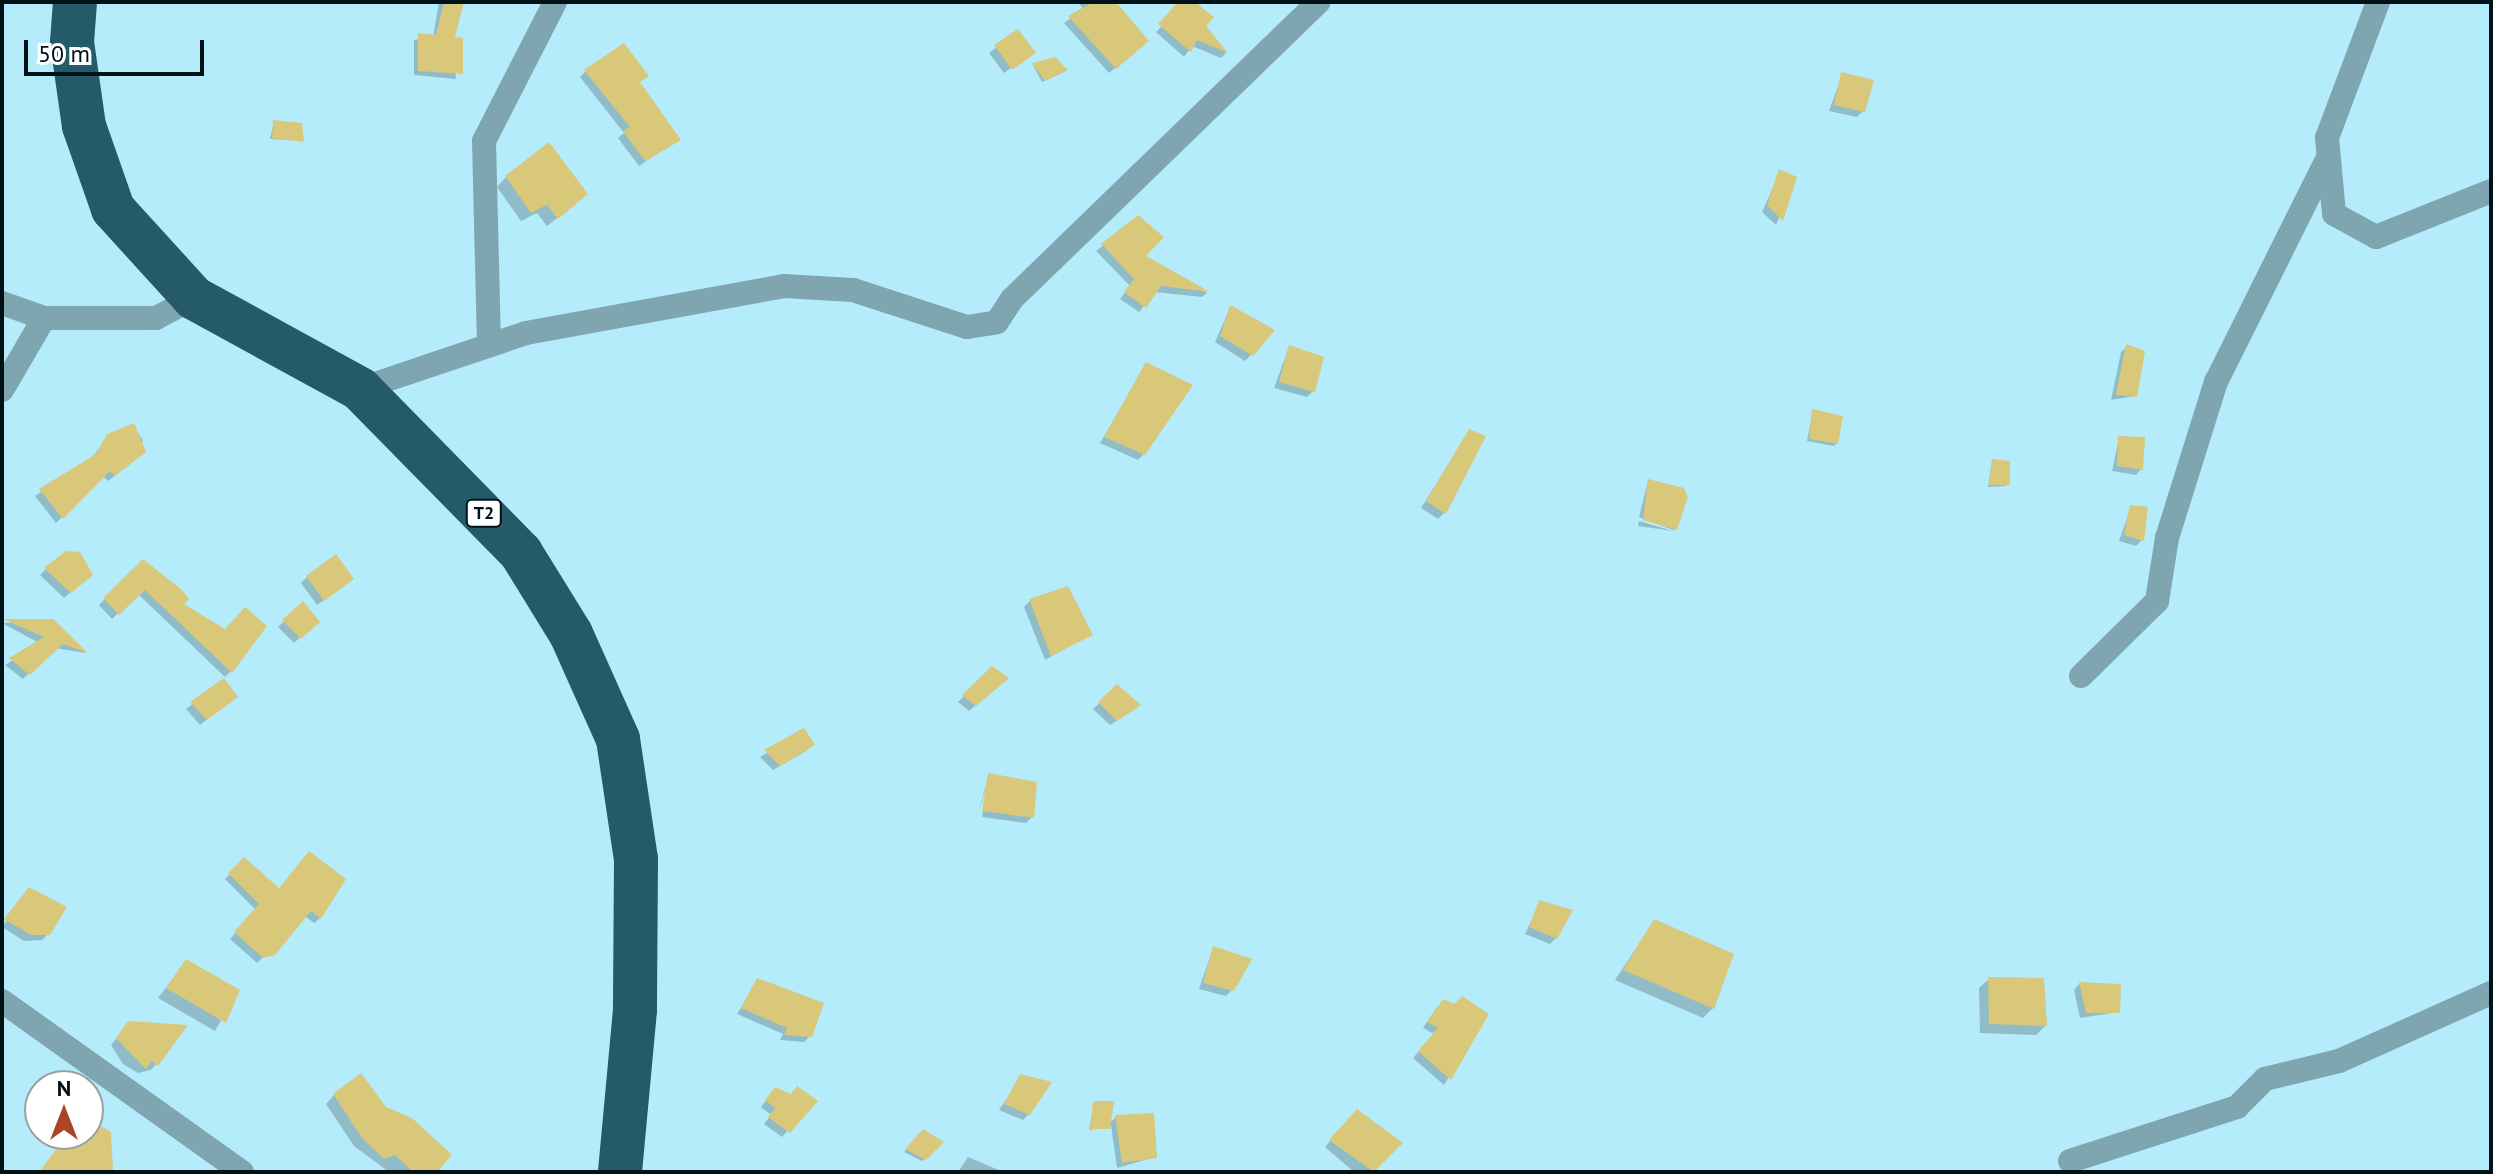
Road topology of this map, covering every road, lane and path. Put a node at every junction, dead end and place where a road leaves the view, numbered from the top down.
1 (75, 2) edge
2 (555, 2) edge
3 (1319, 2) edge
4 (2378, 2) edge
5 (2325, 163) junction
6 (2491, 191) edge
7 (194, 298) junction
8 (2, 303) edge
9 (44, 318) junction
10 (489, 345) junction
11 (360, 389) junction
12 (2, 390) edge
13 (2081, 676) dead end
14 (2491, 993) edge
15 (2, 1001) edge
16 (2070, 1161) dead end
17 (242, 1172) edge
18 (620, 1172) edge

1 - 7 highway, T2
2 - 10 street
3 - 10 street
4 - 5 street
5 - 6 street
5 - 13 street
7 - 9 street
7 - 11 highway, T2
8 - 9 street
9 - 12 street
10 - 11 street
11 - 18 highway, T2
14 - 16 street
15 - 17 street

